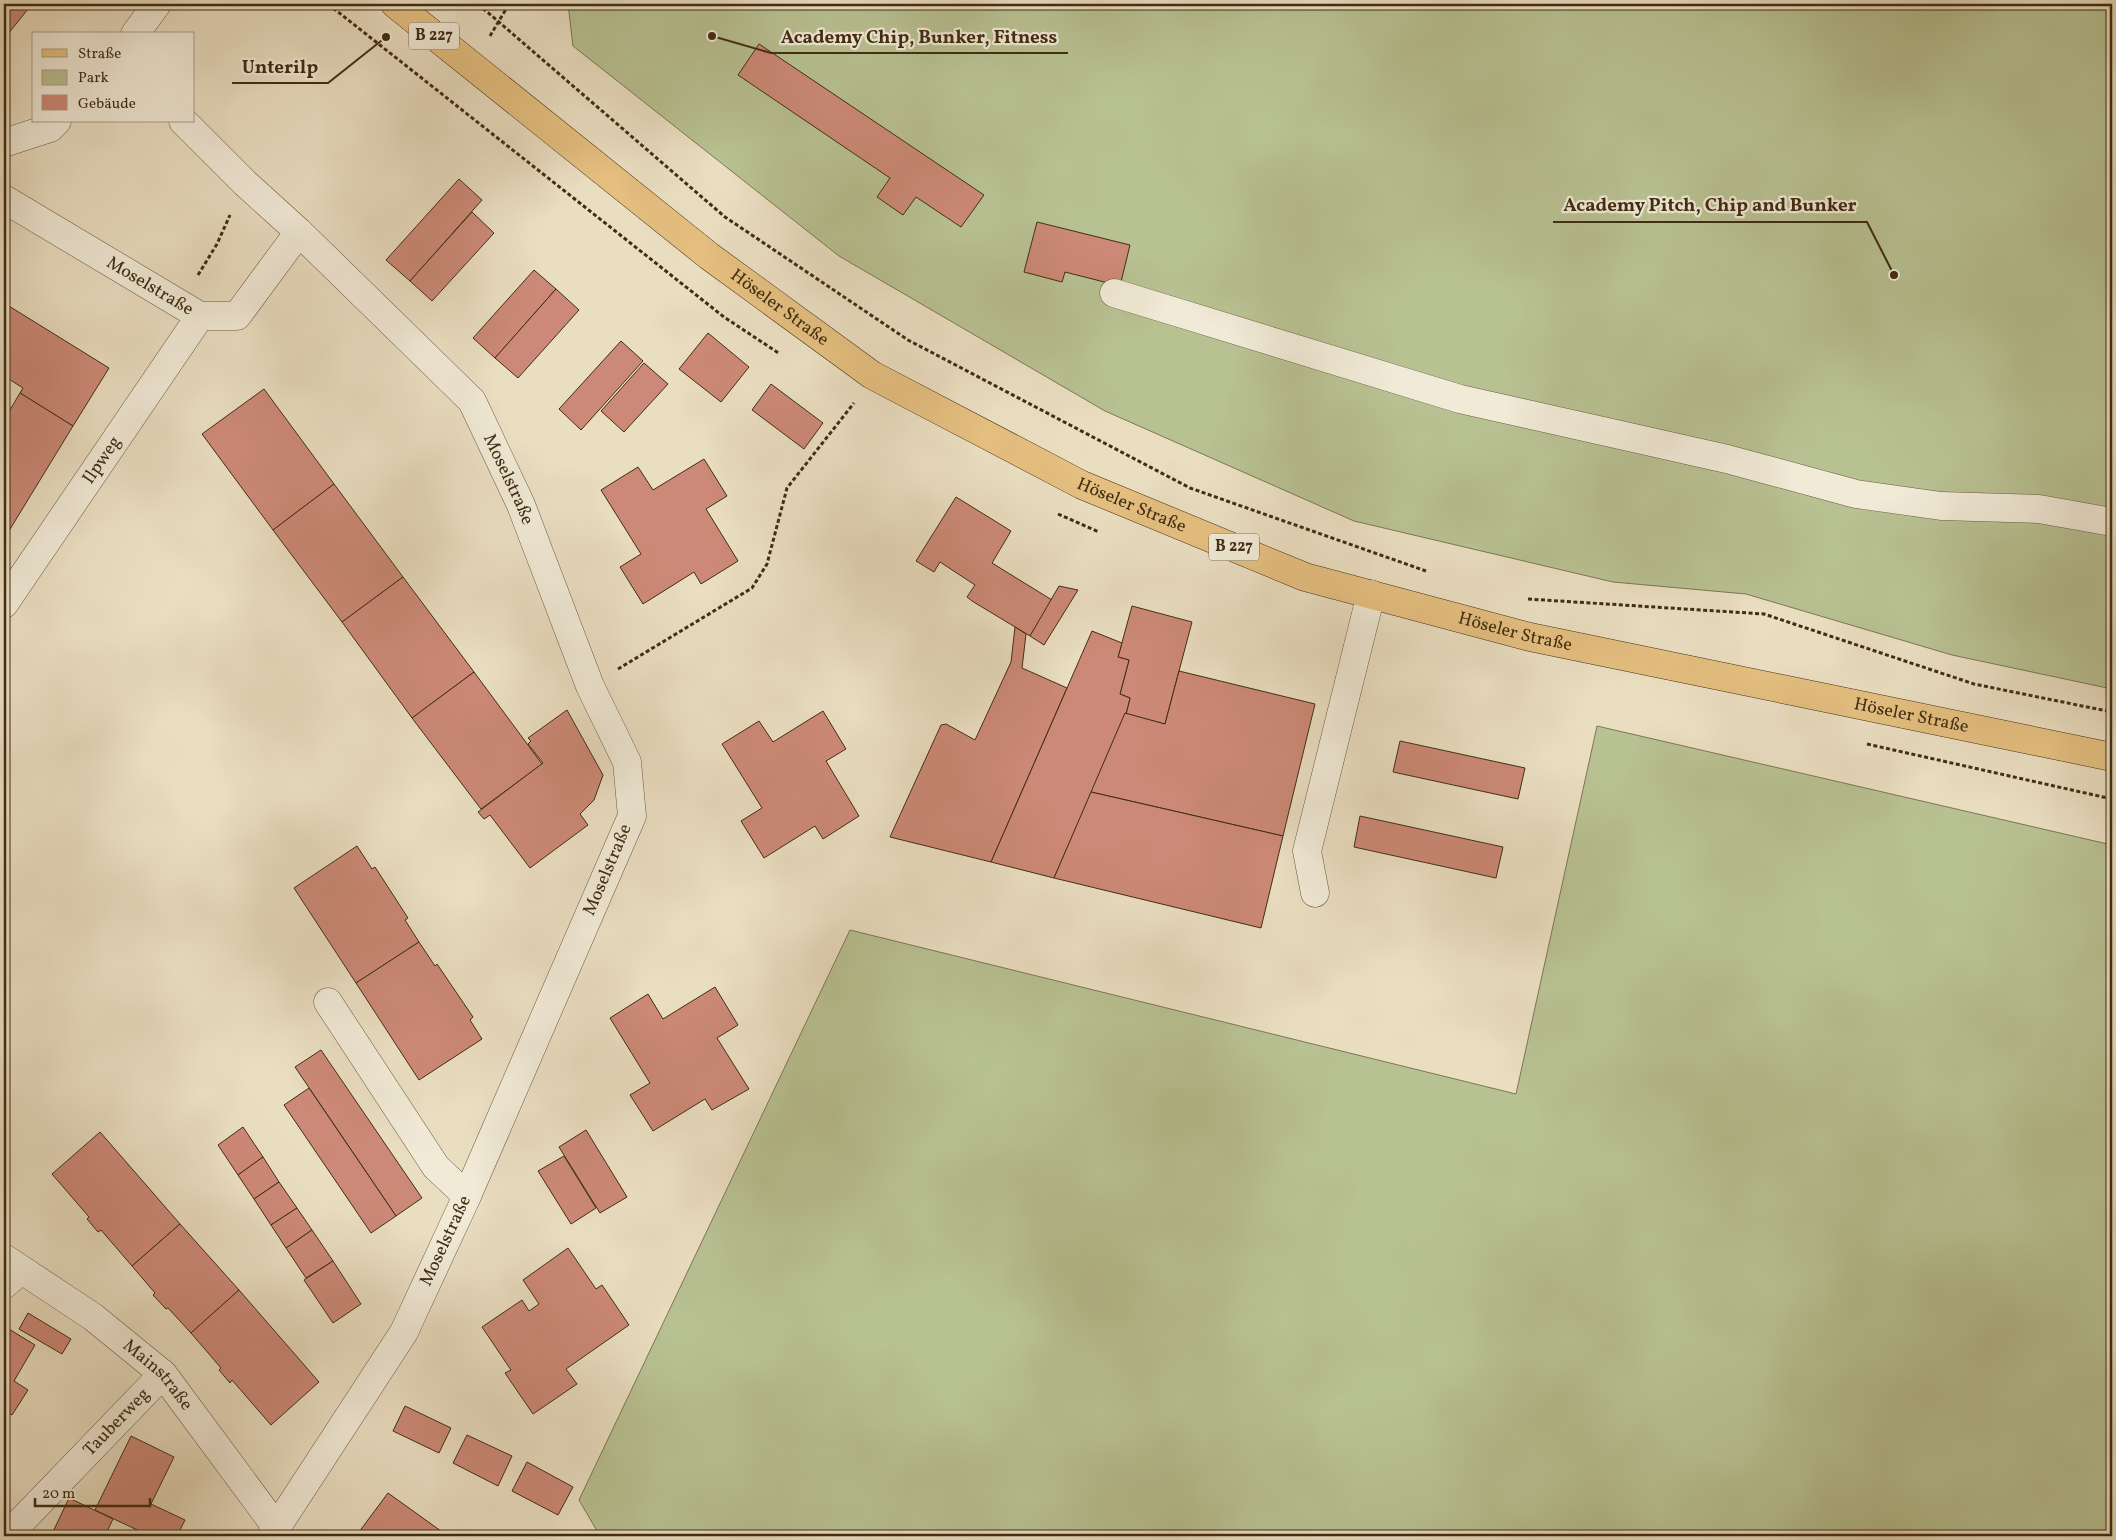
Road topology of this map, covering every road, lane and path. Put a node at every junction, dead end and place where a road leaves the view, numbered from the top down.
1 (157, 4) edge
2 (396, 4) edge
3 (478, 4) edge
4 (136, 32) edge
5 (56, 122) edge
6 (184, 122) edge
7 (4, 143) edge
8 (245, 182) junction
9 (4, 199) edge
10 (299, 232) junction
11 (1114, 293) dead end
12 (190, 311) junction
13 (854, 402) dead end
14 (2112, 522) edge
15 (1432, 574) dead end
16 (1371, 594) junction
17 (1527, 599) dead end
18 (4, 604) edge
19 (590, 686) junction
20 (2112, 712) edge
21 (2112, 757) edge
22 (1315, 893) dead end
23 (328, 1002) dead end
24 (467, 1196) junction
25 (10, 1271) edge
26 (162, 1374) junction
27 (274, 1532) edge
28 (7, 1536) edge

1 - 4 street
2 - 16 main road, Höseler Straße / B 227
3 - 15 path
5 - 7 street
6 - 8 street, Moselstraße
8 - 10 street, Moselstraße
8 - 12 path
9 - 12 street, Moselstraße
10 - 12 street, Moselstraße
10 - 19 street, Moselstraße
11 - 14 street
12 - 18 street, Ilpweg
13 - 19 path
16 - 21 main road, Höseler Straße / B 227
16 - 22 street
17 - 20 path
19 - 24 street, Moselstraße
23 - 24 street
24 - 27 street, Moselstraße
25 - 26 street, Mainstraße
26 - 27 street, Mainstraße
26 - 28 street, Tauberweg

